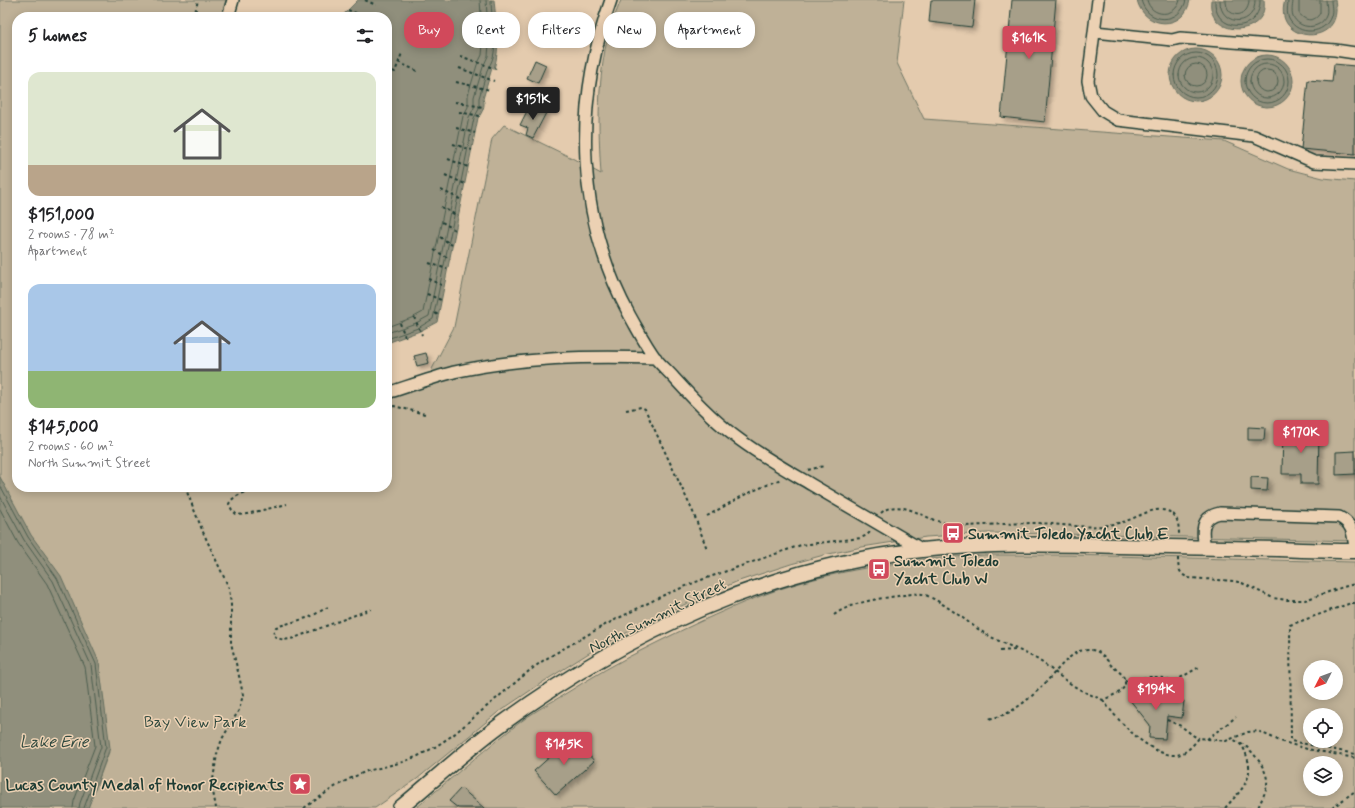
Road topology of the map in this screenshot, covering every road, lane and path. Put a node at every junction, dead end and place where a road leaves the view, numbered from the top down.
1 (198, 0) edge
2 (233, 0) edge
3 (365, 0) edge
4 (611, 0) edge
5 (1098, 0) edge
6 (376, 5) dead end
7 (348, 10) dead end
8 (195, 12) edge
9 (229, 12) edge
10 (353, 12) edge
11 (1095, 32) junction
12 (402, 53) dead end
13 (1355, 53) edge
14 (460, 56) dead end
15 (398, 62) junction
16 (459, 68) dead end
17 (496, 69) dead end
18 (392, 71) edge
19 (417, 71) dead end
20 (494, 81) dead end
21 (456, 82) dead end
22 (490, 90) dead end
23 (454, 102) dead end
24 (483, 107) dead end
25 (459, 112) dead end
26 (480, 116) dead end
27 (456, 128) dead end
28 (475, 133) dead end
29 (453, 144) dead end
30 (472, 150) dead end
31 (448, 159) dead end
32 (1355, 164) edge
33 (468, 167) dead end
34 (445, 175) dead end
35 (465, 184) dead end
36 (441, 190) dead end
37 (462, 200) dead end
38 (441, 207) dead end
39 (458, 216) dead end
40 (442, 222) dead end
41 (455, 230) dead end
42 (440, 237) dead end
43 (452, 245) dead end
44 (434, 250) dead end
45 (450, 259) dead end
46 (429, 263) dead end
47 (447, 269) dead end
48 (428, 279) dead end
49 (444, 286) dead end
50 (427, 294) dead end
51 (441, 300) dead end
52 (435, 313) dead end
53 (438, 315) dead end
54 (414, 317) dead end
55 (400, 322) dead end
56 (422, 335) dead end
57 (405, 337) dead end
58 (656, 358) junction
59 (392, 391) edge
60 (392, 406) edge
61 (626, 410) dead end
62 (425, 414) dead end
63 (824, 466) dead end
64 (794, 474) junction
65 (187, 492) edge
66 (248, 492) edge
67 (287, 504) dead end
68 (707, 516) dead end
69 (875, 522) junction
70 (1178, 547) junction
71 (707, 548) dead end
72 (1205, 548) junction
73 (1355, 548) edge
74 (923, 550) junction
75 (1355, 551) edge
76 (1355, 584) edge
77 (1355, 602) edge
78 (328, 607) dead end
79 (371, 609) dead end
80 (834, 615) dead end
81 (1016, 650) junction
82 (1000, 651) dead end
83 (1201, 666) dead end
84 (1055, 672) junction
85 (1125, 681) junction
86 (1174, 682) junction
87 (1160, 699) dead end
88 (1103, 700) junction
89 (1236, 717) dead end
90 (988, 719) dead end
91 (1167, 720) dead end
92 (1199, 738) junction
93 (1206, 739) junction
94 (1232, 739) junction
95 (1240, 743) junction
96 (1355, 754) edge
97 (1355, 758) edge
98 (1355, 791) edge
99 (216, 808) edge
100 (304, 808) edge
101 (400, 808) edge
102 (1224, 808) edge
103 (1258, 808) edge
104 (1332, 808) edge

1 - 8 path
2 - 9 street
3 - 6 path
4 - 58 street
5 - 11 street
7 - 10 path
11 - 13 street
11 - 32 street
12 - 15 path
14 - 17 path
15 - 18 path
15 - 19 path
16 - 20 path
21 - 22 path
23 - 24 path
25 - 26 path
27 - 28 path
29 - 30 path
31 - 33 path
34 - 35 path
36 - 37 path
38 - 39 path
40 - 41 path
42 - 43 path
44 - 45 path
46 - 47 path
48 - 49 path
50 - 51 path
52 - 53 path
54 - 56 path
55 - 57 path
58 - 59 street
58 - 64 street
60 - 62 path
61 - 71 path
63 - 64 path
64 - 68 path
64 - 69 street
65 - 99 path
66 - 67 path
69 - 70 path
69 - 74 street
69 - 100 path
70 - 72 main road, North Summit Street
70 - 74 main road, North Summit Street
70 - 76 path
72 - 73 street
72 - 75 main road, North Summit Street
74 - 101 main road, North Summit Street
77 - 96 path
78 - 79 path
80 - 81 path
81 - 82 path
81 - 84 path
83 - 86 path
84 - 85 path
84 - 88 path
84 - 90 path
85 - 86 path
85 - 88 path
86 - 87 path
88 - 92 path
89 - 93 path
91 - 92 path
92 - 93 path
93 - 94 path
94 - 95 path
94 - 97 path
95 - 102 path
95 - 103 path
98 - 104 path

